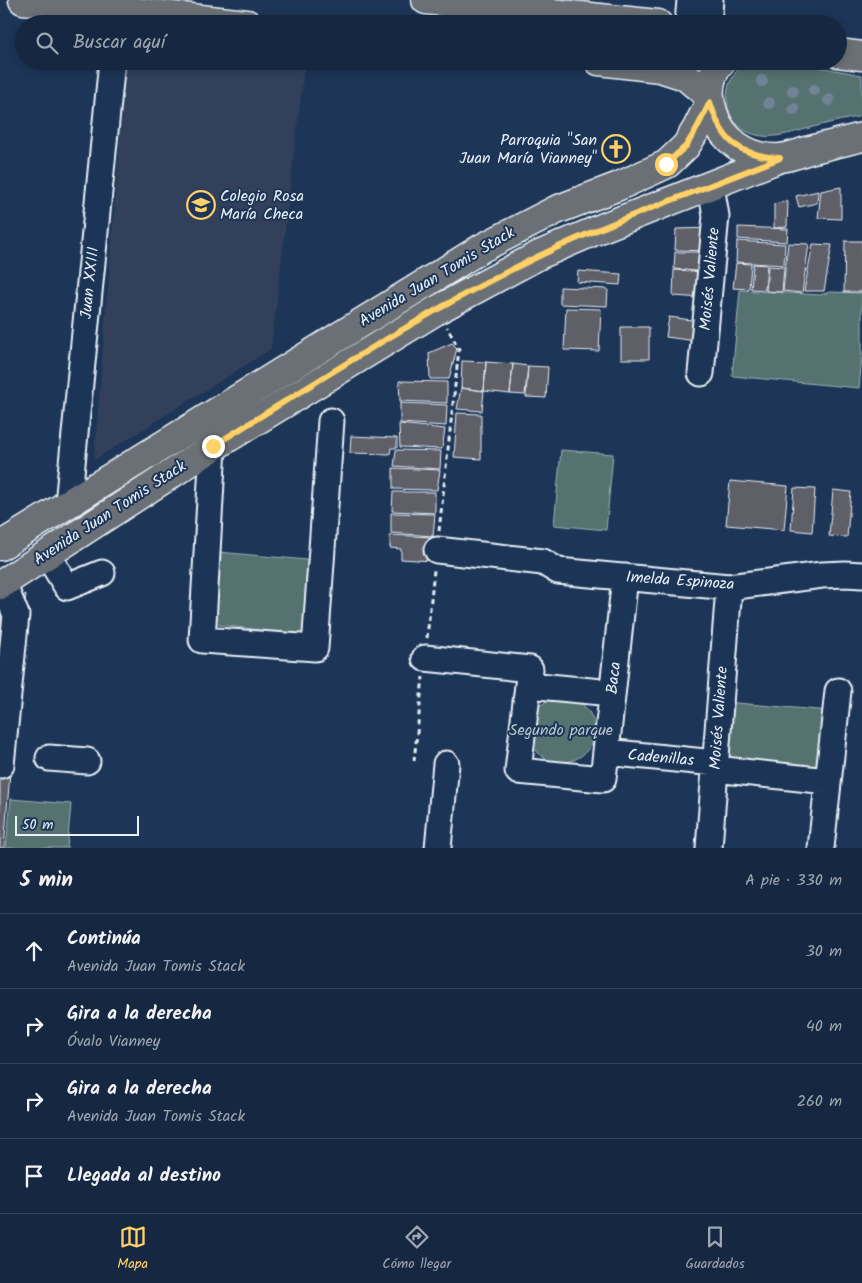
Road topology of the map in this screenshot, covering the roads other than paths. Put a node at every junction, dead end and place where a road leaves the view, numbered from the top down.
1 (23, 0) edge
2 (426, 0) edge
3 (690, 0) edge
4 (710, 0) edge
5 (117, 11) edge
6 (157, 15) edge
7 (571, 15) edge
8 (689, 15) edge
9 (709, 15) edge
10 (847, 54) edge
11 (862, 56) edge
12 (111, 70) edge
13 (695, 70) edge
14 (717, 70) edge
15 (709, 99) junction
16 (862, 137) edge
17 (780, 158) junction
18 (711, 186) junction
19 (701, 372) dead end
20 (331, 421) dead end
21 (213, 446) junction
22 (68, 504) junction
23 (0, 546) edge
24 (436, 550) dead end
25 (47, 554) junction
26 (102, 573) dead end
27 (862, 575) edge
28 (625, 577) junction
29 (1, 584) edge
30 (729, 587) junction
31 (425, 658) dead end
32 (529, 677) junction
33 (838, 691) dead end
34 (612, 693) junction
35 (606, 752) junction
36 (49, 758) dead end
37 (87, 761) dead end
38 (446, 764) dead end
39 (1, 765) edge
40 (715, 766) junction
41 (828, 780) junction
42 (438, 848) edge
43 (708, 848) edge
44 (821, 848) edge

1 - 5 main road
2 - 7 main road
3 - 8 street
4 - 9 street
5 - 6 main road
10 - 11 main road
12 - 22 street, Juan XXIII
13 - 15 main road
14 - 15 main road, Avenida Juan Tomis Stack
15 - 17 main road
15 - 22 main road, Avenida Juan Tomis Stack
16 - 17 main road
17 - 18 main road, Avenida Juan Tomis Stack
18 - 19 street, Moisés Valiente
18 - 21 main road, Avenida Juan Tomis Stack
20 - 21 street
21 - 25 main road, Avenida Juan Tomis Stack
22 - 23 main road, Avenida Juan Tomis Stack
24 - 28 street, Imelda Espinoza
25 - 26 street
25 - 29 main road, Avenida Juan Tomis Stack
27 - 30 street, Imelda Espinoza
28 - 30 street, Imelda Espinoza
28 - 34 street, Baca
29 - 39 street
30 - 40 street, Moisés Valiente
31 - 32 street
32 - 34 street
32 - 35 street, Baca
33 - 41 street
34 - 35 street, Baca
35 - 40 street, Cadenillas
36 - 37 street
38 - 42 street
40 - 41 street, Cadenillas
40 - 43 street, Moisés Valiente
41 - 44 street

